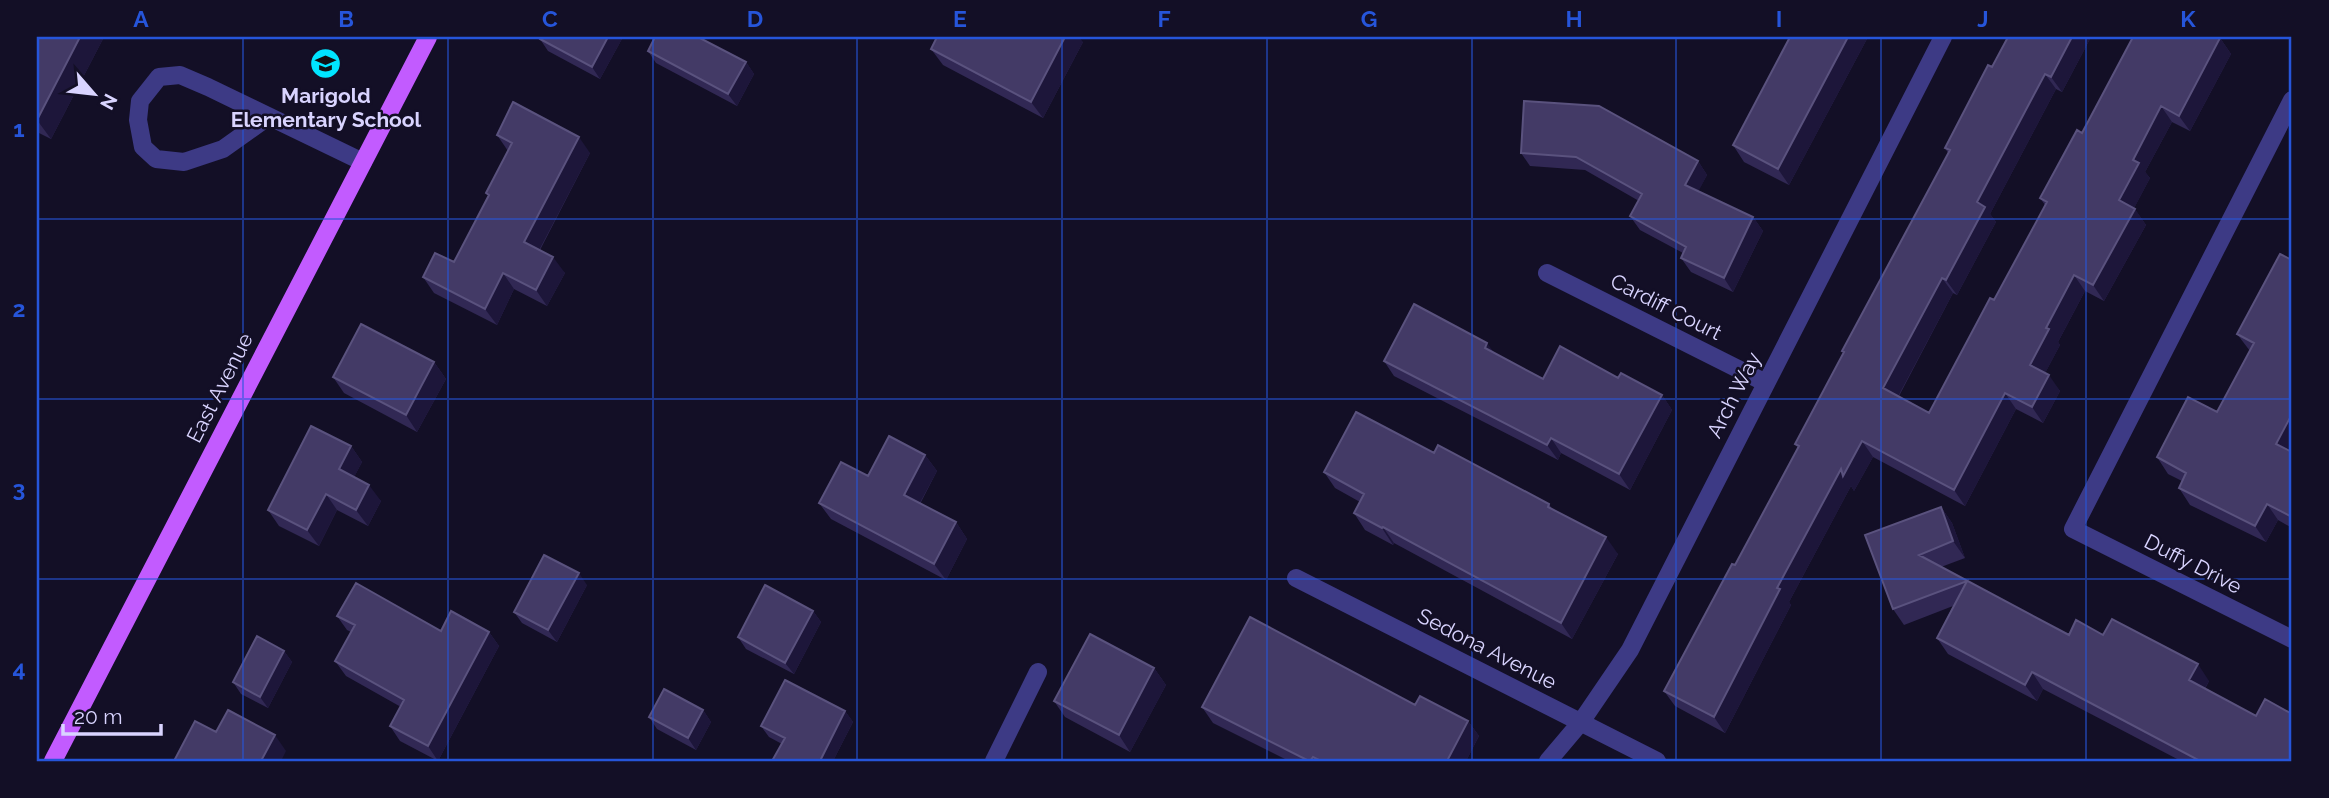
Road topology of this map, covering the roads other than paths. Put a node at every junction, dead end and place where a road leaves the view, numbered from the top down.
1 (428, 37) edge
2 (1943, 37) edge
3 (2292, 100) edge
4 (268, 117) junction
5 (363, 162) junction
6 (1547, 273) dead end
7 (1766, 383) junction
8 (1296, 578) dead end
9 (2292, 639) edge
10 (1038, 671) dead end
11 (1581, 722) junction
12 (53, 761) edge
13 (994, 761) edge
14 (1548, 761) edge
15 (1657, 761) edge

1 - 5 main road, East Avenue
2 - 7 street, Arch Way
3 - 9 street, Duffy Drive
4 - 4 street
4 - 5 street
5 - 12 main road, East Avenue
6 - 7 street, Cardiff Court
7 - 11 street, Arch Way
8 - 11 street, Sedona Avenue
10 - 13 street
11 - 14 street, Arch Way
11 - 15 street, Sedona Avenue

